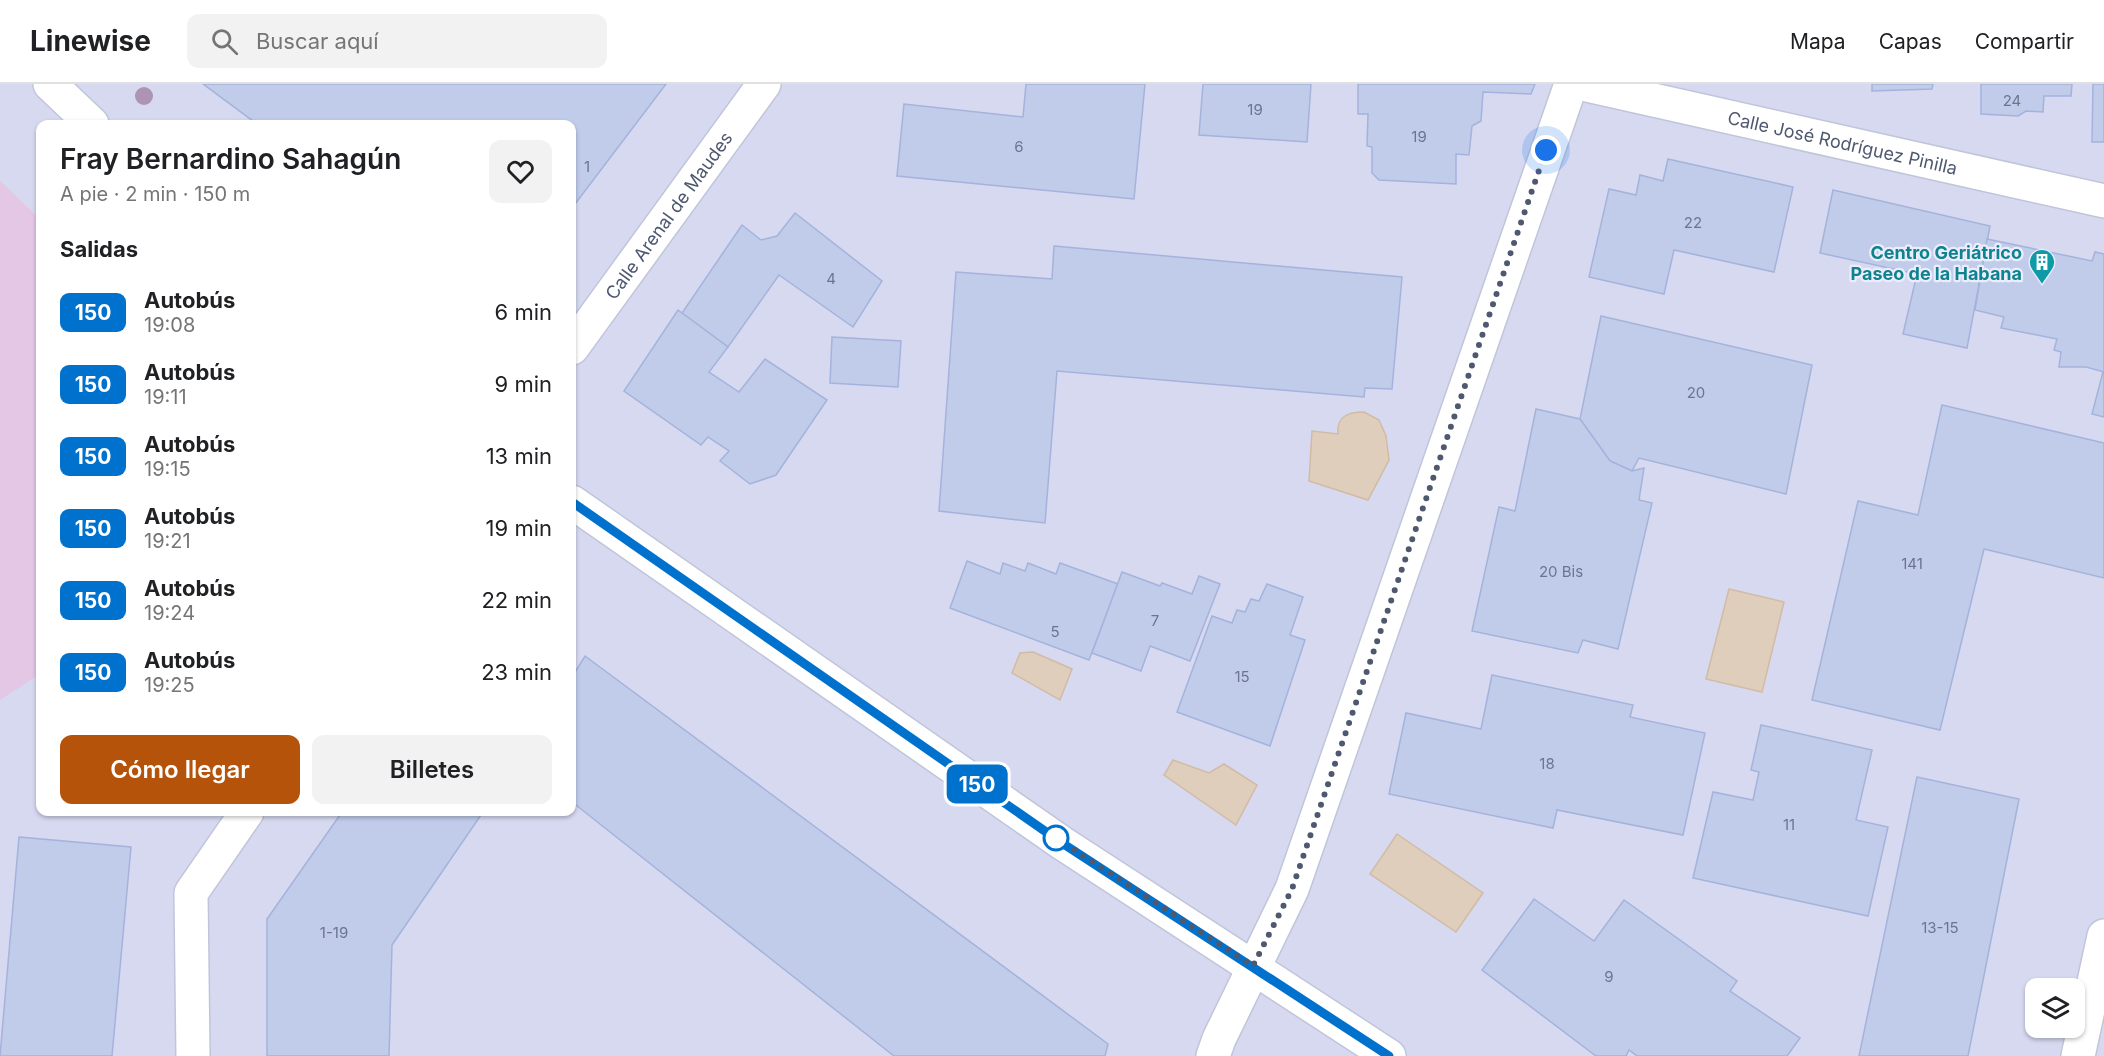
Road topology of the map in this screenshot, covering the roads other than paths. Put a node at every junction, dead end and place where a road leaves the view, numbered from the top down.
1 (50, 84) edge
2 (764, 84) edge
3 (1570, 84) edge
4 (1582, 84) edge
5 (88, 120) edge
6 (2104, 201) edge
7 (576, 342) edge
8 (576, 505) edge
9 (244, 816) edge
10 (2104, 936) edge
11 (1253, 966) junction
12 (193, 1056) edge
13 (1213, 1056) edge
14 (1389, 1056) edge
15 (2078, 1056) edge

1 - 5 street
2 - 7 street, Calle Arenal de Maudes
3 - 11 street
4 - 6 street, Calle José Rodríguez Pinilla
8 - 11 street
9 - 12 street
10 - 15 street
11 - 13 street
11 - 14 street

